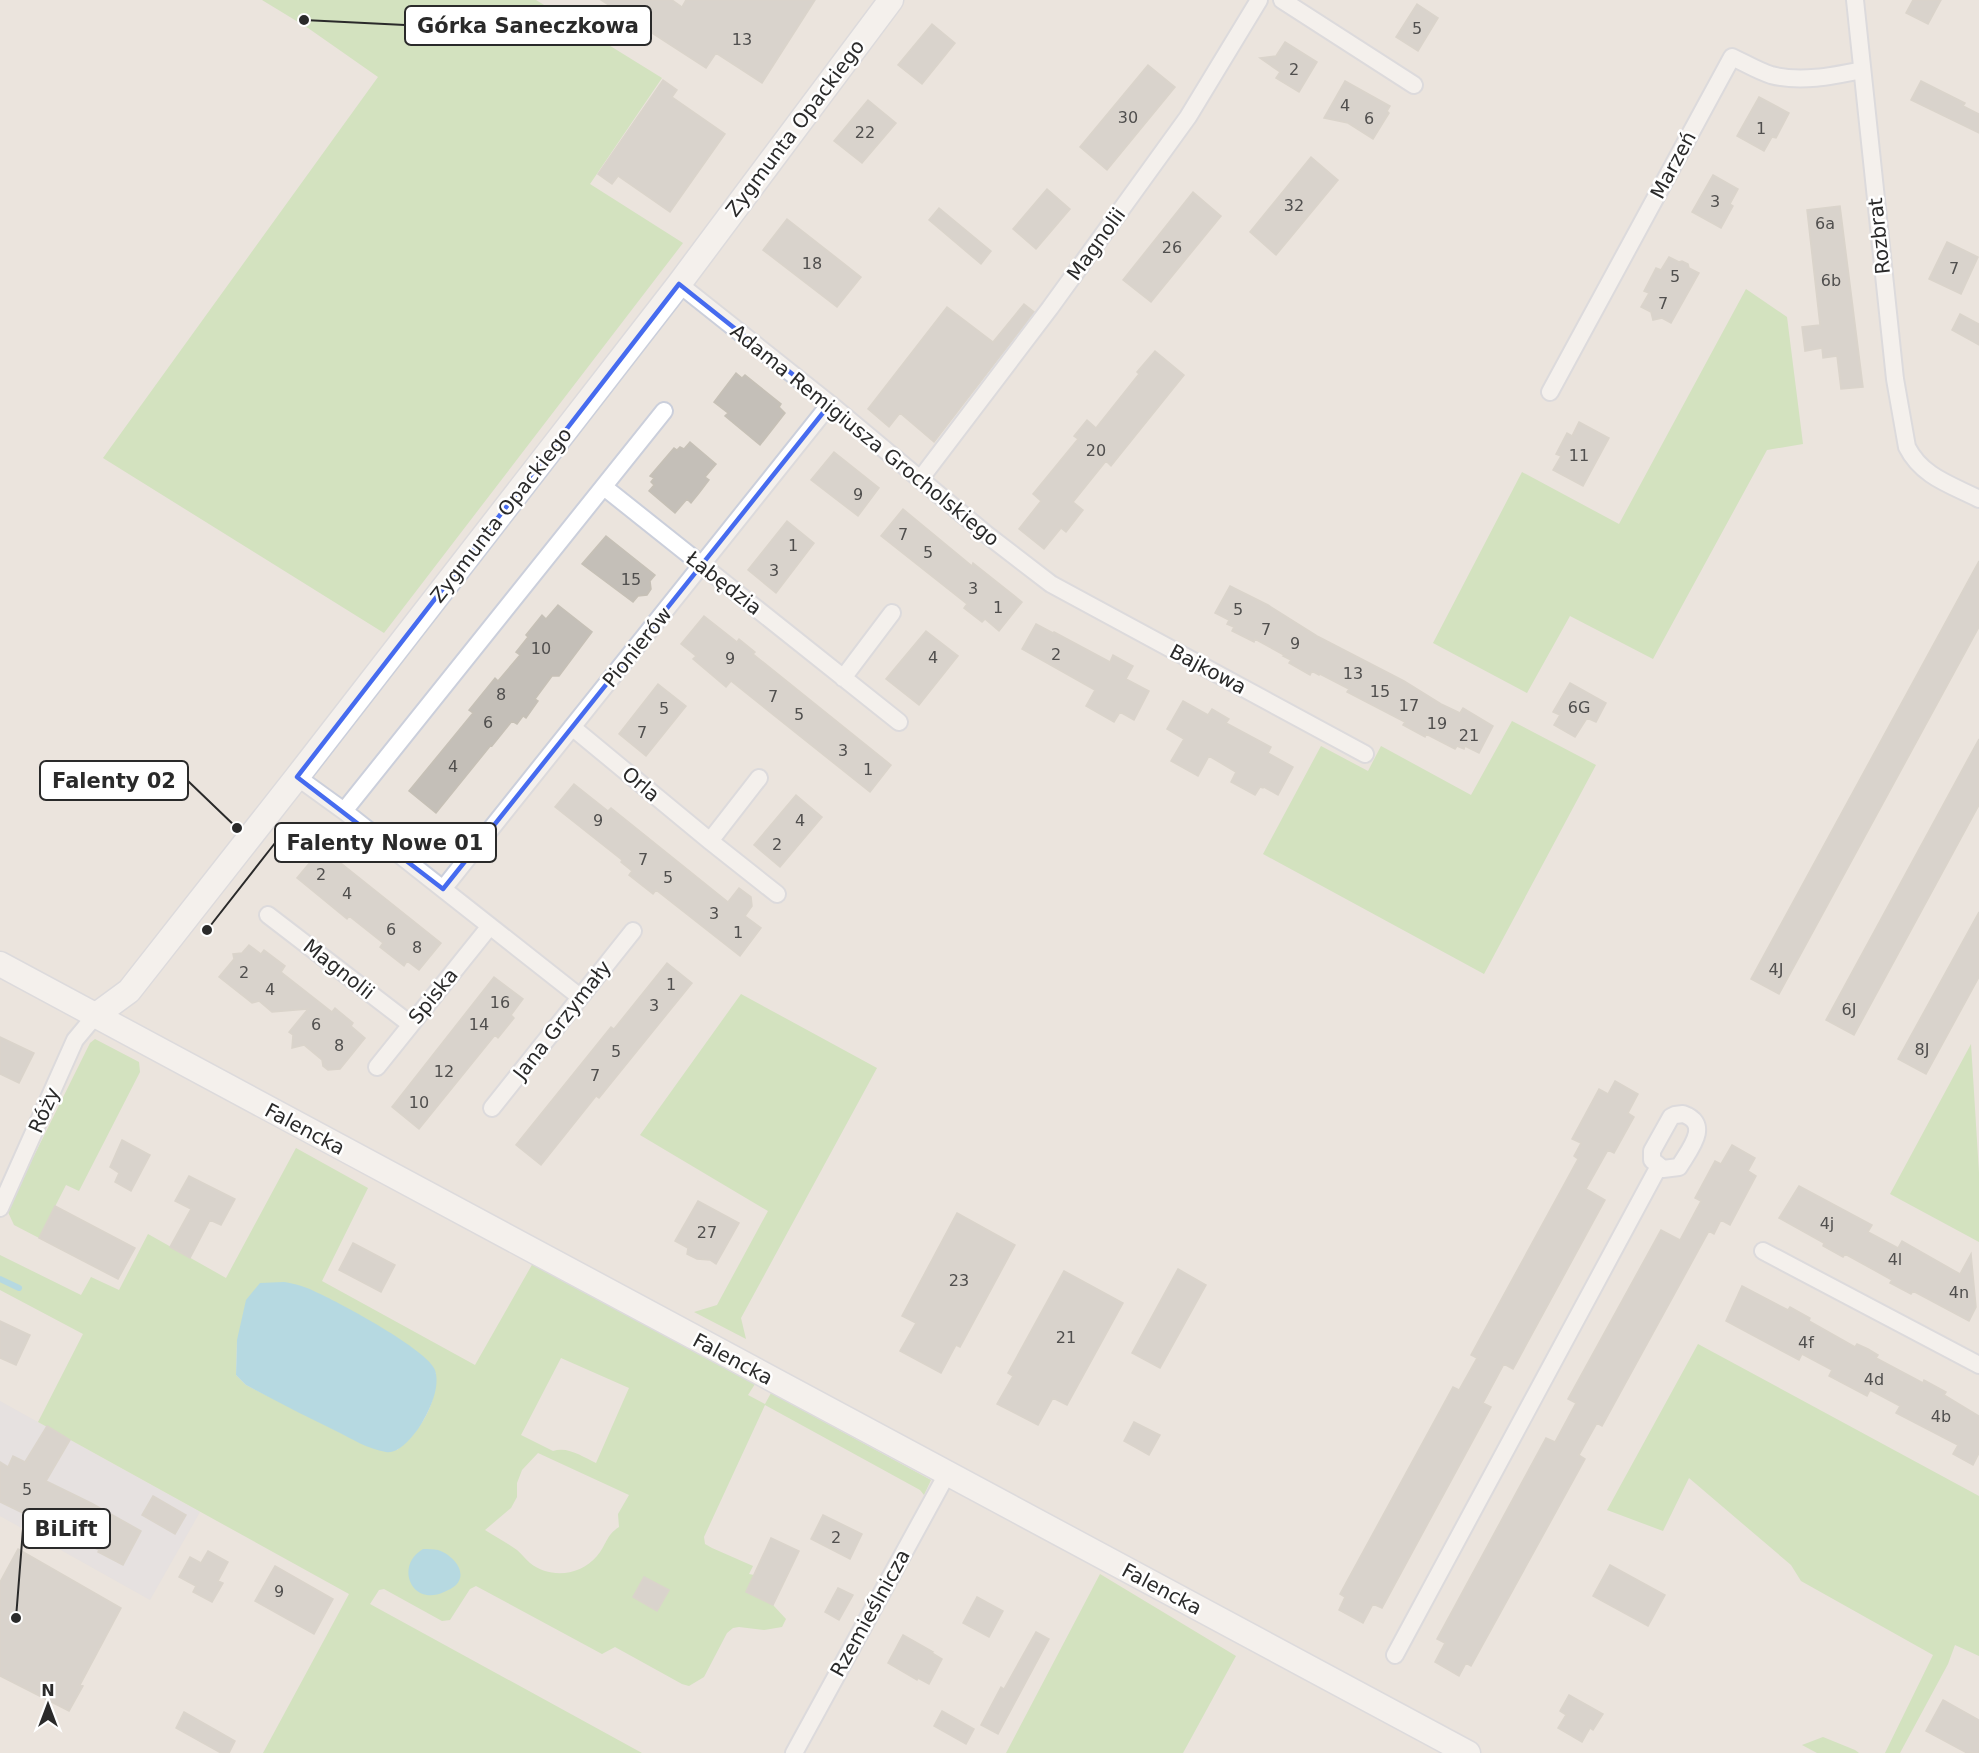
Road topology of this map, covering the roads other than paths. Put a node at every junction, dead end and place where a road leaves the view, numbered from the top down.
1 (891, 0) edge
2 (1259, 0) edge
3 (1282, 0) edge
4 (1855, 0) edge
5 (1862, 70) junction
6 (1414, 85) dead end
7 (679, 284) junction
8 (1550, 392) dead end
9 (830, 404) junction
10 (664, 411) dead end
11 (921, 478) junction
12 (604, 488) junction
13 (1979, 499) edge
14 (702, 565) junction
15 (1051, 584) joint
16 (892, 613) dead end
17 (843, 678) junction
18 (899, 722) dead end
19 (572, 727) junction
20 (1365, 754) dead end
21 (297, 777) junction
22 (759, 778) dead end
23 (344, 811) junction
24 (710, 841) junction
25 (442, 889) junction
26 (777, 894) dead end
27 (268, 915) dead end
28 (490, 926) junction
29 (633, 931) dead end
30 (0, 964) edge
31 (580, 996) junction
32 (95, 1016) junction
33 (410, 1024) junction
34 (376, 1067) dead end
35 (492, 1108) dead end
36 (1659, 1166) dead end
37 (0, 1208) edge
38 (1763, 1251) dead end
39 (1979, 1365) edge
40 (947, 1474) junction
41 (1395, 1655) dead end
42 (794, 1753) edge
43 (1468, 1753) edge

1 - 7 street, Zygmunta Opackiego
2 - 11 street, Magnolii
3 - 6 street
4 - 5 street, Rozbrat
5 - 8 street, Marzeń
5 - 13 street, Rozbrat
7 - 9 street, Adama Remigiusza Grocholskiego
7 - 21 street, Zygmunta Opackiego
9 - 11 street, Adama Remigiusza Grocholskiego
9 - 14 street, Pionierów
10 - 12 street
11 - 15 street, Adama Remigiusza Grocholskiego
12 - 14 street, Łabędzia
12 - 23 street
14 - 17 street, Łabędzia
14 - 19 street, Pionierów
15 - 20 street, Bajkowa
16 - 17 street
17 - 18 street, Łabędzia
19 - 24 street, Orla
19 - 25 street, Pionierów
21 - 23 street
21 - 32 street, Zygmunta Opackiego
22 - 24 street
23 - 25 street
24 - 26 street, Orla
25 - 28 street
27 - 33 street, Magnolii
28 - 31 street
28 - 33 street, Spiska
29 - 31 street, Jana Grzymały
30 - 32 street, Falencka
31 - 35 street, Jana Grzymały
32 - 37 street, Róży
32 - 40 street, Falencka
33 - 34 street, Spiska
36 - 41 street
38 - 39 street
40 - 42 street, Rzemieślnicza
40 - 43 street, Falencka

